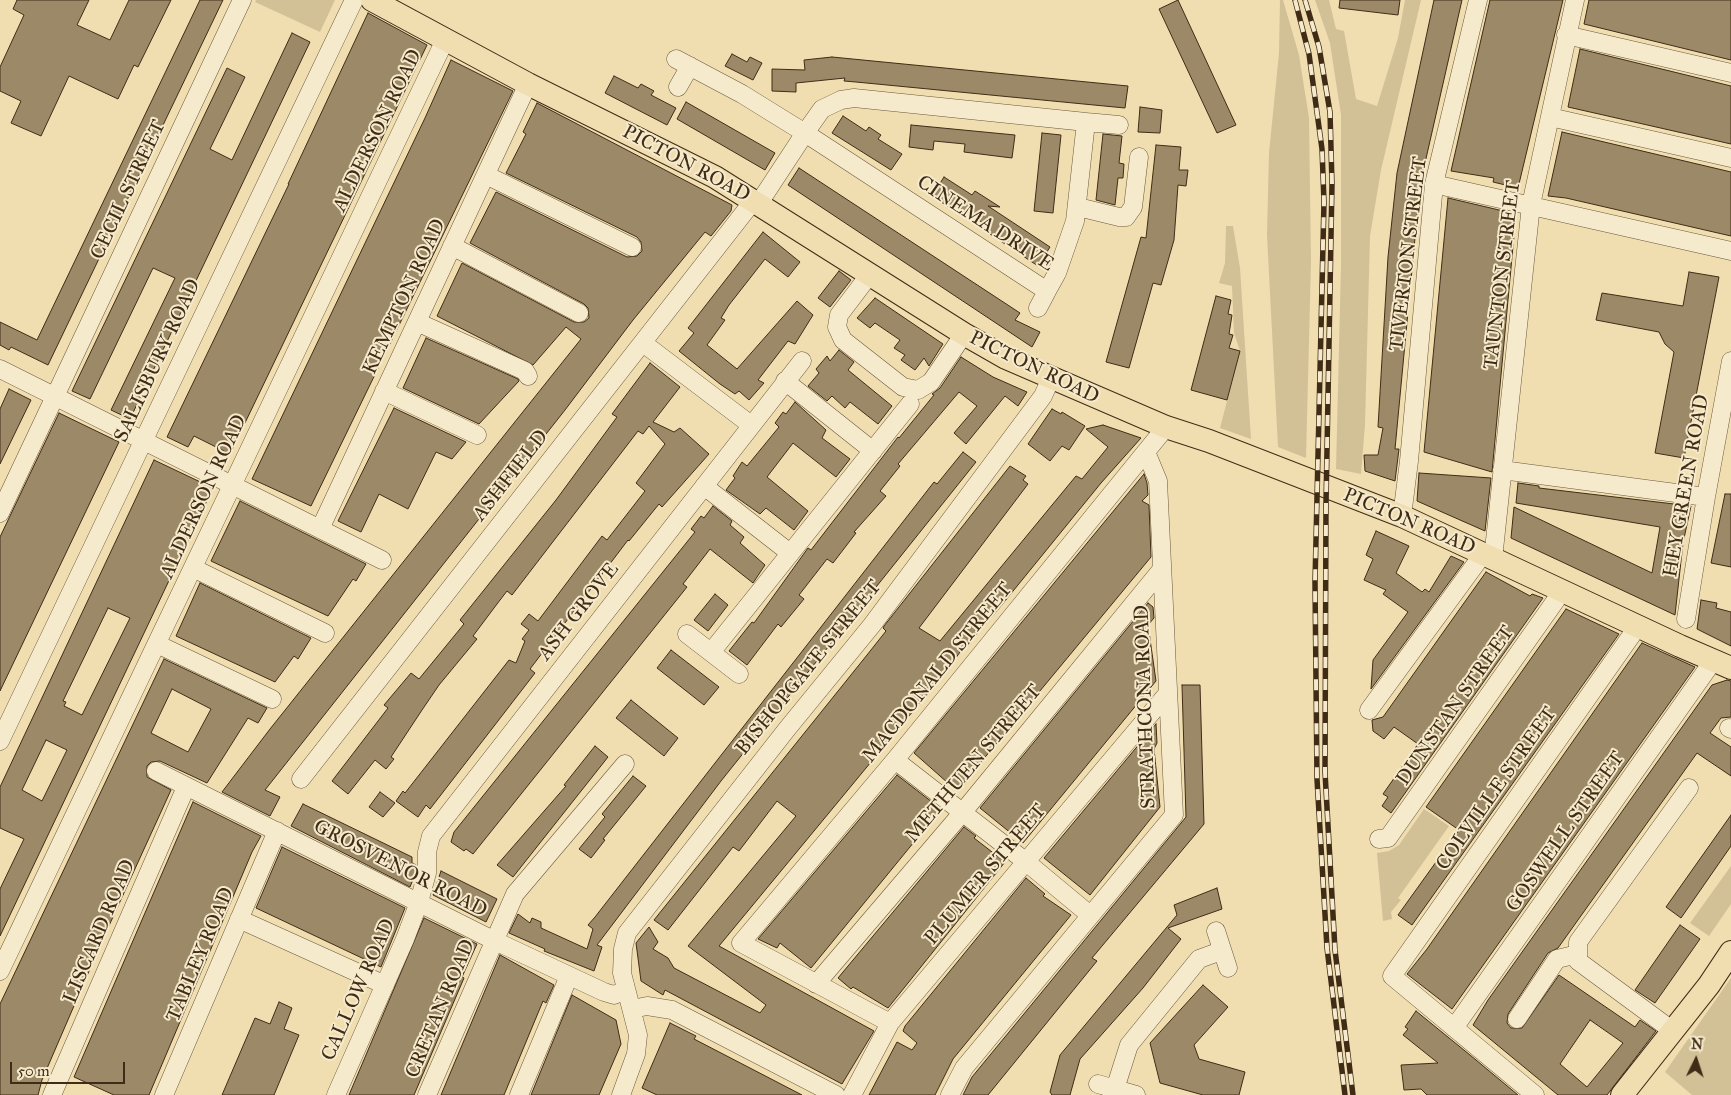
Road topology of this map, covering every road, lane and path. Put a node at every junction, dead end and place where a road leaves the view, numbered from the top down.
1 (242, 0) edge
2 (354, 0) edge
3 (372, 0) edge
4 (1478, 0) edge
5 (1575, 0) edge
6 (1566, 35) junction
7 (445, 40) junction
8 (1731, 73) edge
9 (528, 84) junction
10 (678, 88) dead end
11 (1550, 117) junction
12 (1086, 122) junction
13 (1119, 125) dead end
14 (805, 133) junction
15 (1139, 157) dead end
16 (1731, 158) edge
17 (486, 175) junction
18 (1434, 184) junction
19 (757, 201) junction
20 (1531, 205) junction
21 (1078, 207) junction
22 (452, 246) junction
23 (632, 247) dead end
24 (1731, 251) edge
25 (870, 274) junction
26 (1047, 291) junction
27 (1038, 308) dead end
28 (579, 313) dead end
29 (416, 322) junction
30 (964, 334) junction
31 (643, 343) junction
32 (1731, 360) edge
33 (802, 361) dead end
34 (0, 369) edge
35 (528, 376) dead end
36 (1051, 378) junction
37 (785, 382) junction
38 (384, 391) junction
39 (55, 398) junction
40 (910, 404) dead end
41 (752, 426) junction
42 (1166, 427) junction
43 (476, 435) dead end
44 (143, 442) junction
45 (873, 451) junction
46 (1146, 452) junction
47 (1502, 470) junction
48 (232, 486) junction
49 (704, 486) junction
50 (1706, 497) junction
51 (0, 513) edge
52 (1402, 516) junction
53 (320, 529) junction
54 (796, 547) junction
55 (1488, 556) junction
56 (382, 560) dead end
57 (193, 568) junction
58 (1162, 569) junction
59 (1563, 590) junction
60 (1686, 619) dead end
61 (1638, 626) junction
62 (325, 633) dead end
63 (687, 634) dead end
64 (157, 644) junction
65 (712, 651) junction
66 (1722, 664) edge
67 (739, 674) dead end
68 (1168, 693) junction
69 (272, 699) dead end
70 (1369, 710) dead end
71 (0, 740) edge
72 (895, 760) junction
73 (625, 764) dead end
74 (156, 771) dead end
75 (301, 780) dead end
76 (186, 787) junction
77 (1689, 788) dead end
78 (962, 813) junction
79 (277, 831) junction
80 (1379, 840) dead end
81 (1025, 861) junction
82 (419, 902) junction
83 (1090, 915) junction
84 (239, 919) junction
85 (1216, 931) dead end
86 (494, 940) junction
87 (1221, 951) junction
88 (1731, 952) edge
89 (1578, 954) junction
90 (1228, 968) dead end
91 (0, 971) edge
92 (570, 976) junction
93 (816, 984) junction
94 (385, 985) junction
95 (626, 990) junction
96 (632, 1009) junction
97 (1517, 1019) dead end
98 (890, 1023) junction
99 (1454, 1028) junction
100 (1673, 1031) junction
101 (1098, 1084) dead end
102 (1115, 1089) junction
103 (623, 1094) edge
104 (52, 1095) edge
105 (164, 1095) edge
106 (336, 1095) edge
107 (427, 1095) edge
108 (519, 1095) edge
109 (836, 1095) edge
110 (852, 1095) edge
111 (950, 1095) edge
112 (1136, 1095) edge
113 (1535, 1095) edge
114 (1622, 1095) edge

1 - 39 street, CECIL STREET
2 - 44 street, SALISBURY ROAD
3 - 7 main road, PICTON ROAD
4 - 18 street, TIVERTON STREET
5 - 6 street, TAUNTON STREET
6 - 8 street
6 - 11 street, TAUNTON STREET
7 - 9 main road, PICTON ROAD
7 - 48 street, ALDERSON ROAD
9 - 17 street, KEMPTON ROAD
9 - 19 main road, PICTON ROAD
10 - 14 street, CINEMA DRIVE
11 - 16 street
11 - 20 street, TAUNTON STREET
12 - 13 street
12 - 14 street
12 - 21 street, CINEMA DRIVE
14 - 19 street
14 - 26 street, CINEMA DRIVE
15 - 21 street
17 - 22 street, KEMPTON ROAD
17 - 23 street
18 - 20 street
18 - 52 street, TIVERTON STREET
19 - 25 main road, PICTON ROAD
19 - 31 street, ASHFIELD
20 - 24 street
20 - 47 street, TAUNTON STREET
21 - 26 street, CINEMA DRIVE
22 - 28 street
22 - 29 street, KEMPTON ROAD
25 - 30 main road, PICTON ROAD
25 - 30 street
26 - 27 street
29 - 35 street
29 - 38 street, KEMPTON ROAD
30 - 36 main road, PICTON ROAD
31 - 41 street
31 - 75 street, ASHFIELD
32 - 50 street, HEY GREEN ROAD
33 - 37 street, ASH GROVE
34 - 39 street
36 - 42 main road, PICTON ROAD
36 - 95 street, BISHOPGATE STREET
37 - 41 street, ASH GROVE
37 - 45 street
38 - 43 street
38 - 53 street, KEMPTON ROAD
39 - 44 street
39 - 51 street, CECIL STREET
40 - 45 street
41 - 49 street, ASH GROVE
42 - 46 street, MACDONALD STREET
42 - 52 main road, PICTON ROAD
44 - 48 street
44 - 71 street, SALISBURY ROAD
45 - 54 street
46 - 58 street, STRATHCONA ROAD
46 - 72 street, MACDONALD STREET
47 - 50 street
47 - 55 street, TAUNTON STREET
48 - 53 street
48 - 57 street, ALDERSON ROAD
49 - 54 street
49 - 82 street, ASH GROVE
50 - 60 street, HEY GREEN ROAD
52 - 55 main road, PICTON ROAD
53 - 56 street
54 - 65 street
55 - 59 main road, PICTON ROAD
55 - 70 street
57 - 62 street
57 - 64 street, ALDERSON ROAD
58 - 68 street, STRATHCONA ROAD
58 - 78 street, METHUEN STREET
59 - 61 main road, PICTON ROAD
59 - 80 street, DUNSTAN STREET
61 - 66 main road, PICTON ROAD
61 - 99 street, COLVILLE STREET
63 - 65 street
64 - 69 street
64 - 91 street, ALDERSON ROAD
65 - 67 street
66 - 99 street, GOSWELL STREET
68 - 81 street, PLUMER STREET
68 - 83 street, STRATHCONA ROAD
72 - 78 street
72 - 93 street, MACDONALD STREET
73 - 86 street, CRETAN ROAD
74 - 76 street, GROSVENOR ROAD
76 - 79 street, GROSVENOR ROAD
76 - 104 street, LISCARD ROAD
77 - 89 street
78 - 81 street
78 - 93 street, METHUEN STREET
79 - 82 street, GROSVENOR ROAD
79 - 84 street, TABLEY ROAD
81 - 83 street
81 - 98 street, PLUMER STREET
82 - 86 street, GROSVENOR ROAD
82 - 94 street, CALLOW ROAD
83 - 111 street, STRATHCONA ROAD
84 - 94 street
84 - 105 street, TABLEY ROAD
85 - 87 street
86 - 92 street, GROSVENOR ROAD
86 - 107 street, CRETAN ROAD
87 - 90 street
87 - 102 street
88 - 100 main road
89 - 97 street
89 - 100 street
92 - 95 street, GROSVENOR ROAD
92 - 108 street
93 - 98 street
94 - 106 street, CALLOW ROAD
95 - 96 street, BISHOPGATE STREET
96 - 103 street, BISHOPGATE STREET
96 - 109 street
98 - 110 street, PLUMER STREET
99 - 113 street
100 - 114 main road
101 - 102 street
102 - 112 street

